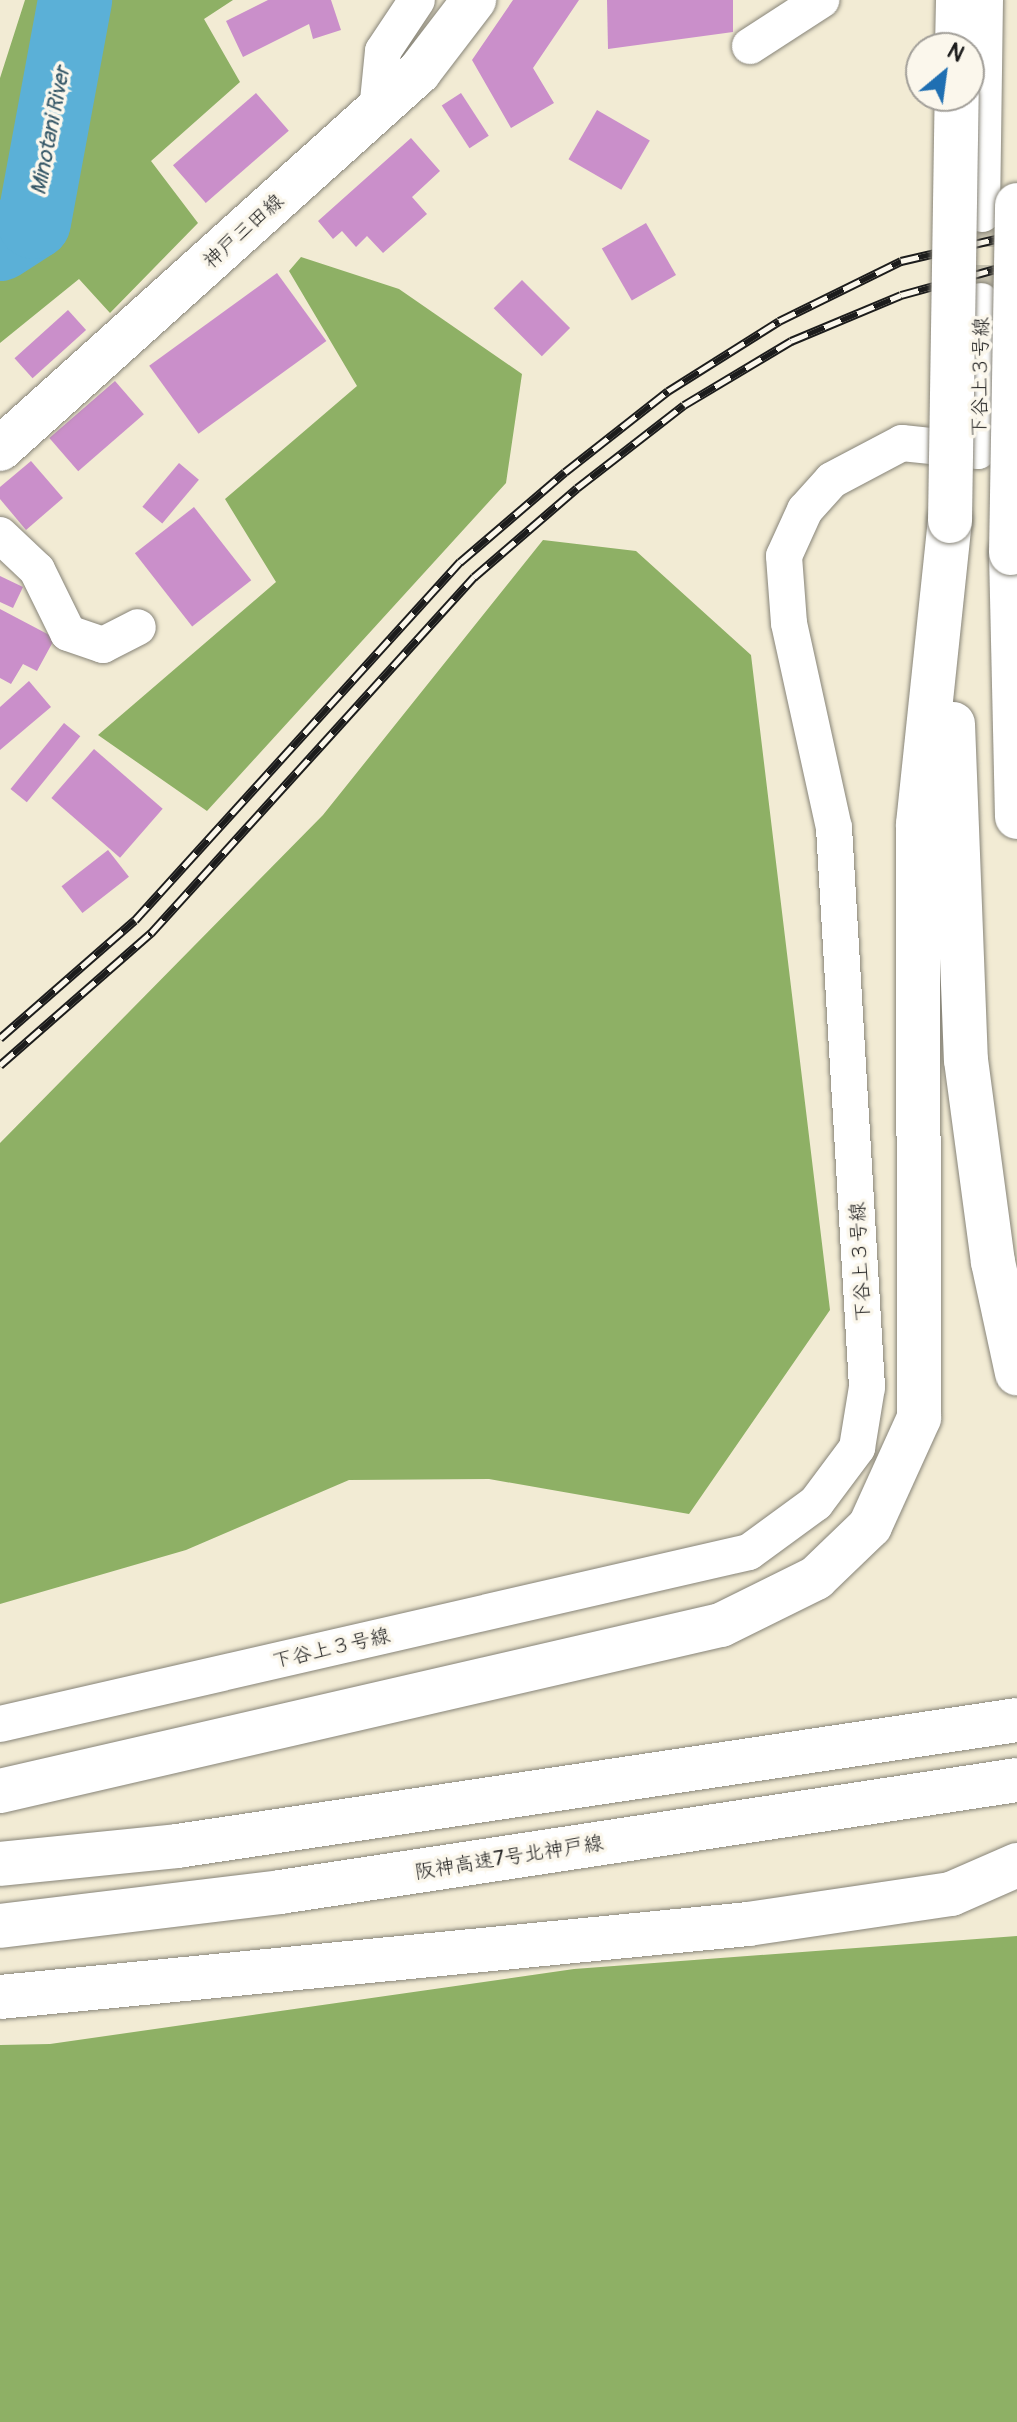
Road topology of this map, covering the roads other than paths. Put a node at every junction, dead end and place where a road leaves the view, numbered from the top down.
1 (417, 0) edge
2 (474, 0) edge
3 (821, 0) edge
4 (958, 0) edge
5 (985, 0) edge
6 (957, 32) edge
7 (750, 46) dead end
8 (377, 111) junction
9 (957, 112) edge
10 (1000, 210) edge
11 (981, 301) tunnel mouth
12 (0, 449) edge
13 (978, 451) junction
14 (1017, 454) edge
15 (0, 535) edge
16 (949, 541) junction
17 (1011, 553) junction
18 (138, 627) dead end
19 (1017, 629) edge
20 (1017, 817) edge
21 (1017, 1373) edge
22 (1017, 1720) edge
23 (0, 1724) edge
24 (1017, 1780) edge
25 (0, 1791) edge
26 (0, 1864) edge
27 (1017, 1865) edge
28 (0, 1926) edge
29 (0, 1997) edge

1 - 8 street
2 - 8 main road, 神戸三田線
3 - 7 street
4 - 6 main road
5 - 10 street
8 - 12 main road, 神戸三田線
9 - 16 main road, bridge
10 - 17 main road, bridge
11 - 13 street, 下谷上３号線
13 - 14 street
13 - 23 street, 下谷上３号線
15 - 18 street
16 - 21 main road
16 - 25 main road
17 - 19 main road
17 - 20 main road
22 - 26 main road
24 - 28 main road, 阪神高速7号北神戸線
27 - 29 main road

